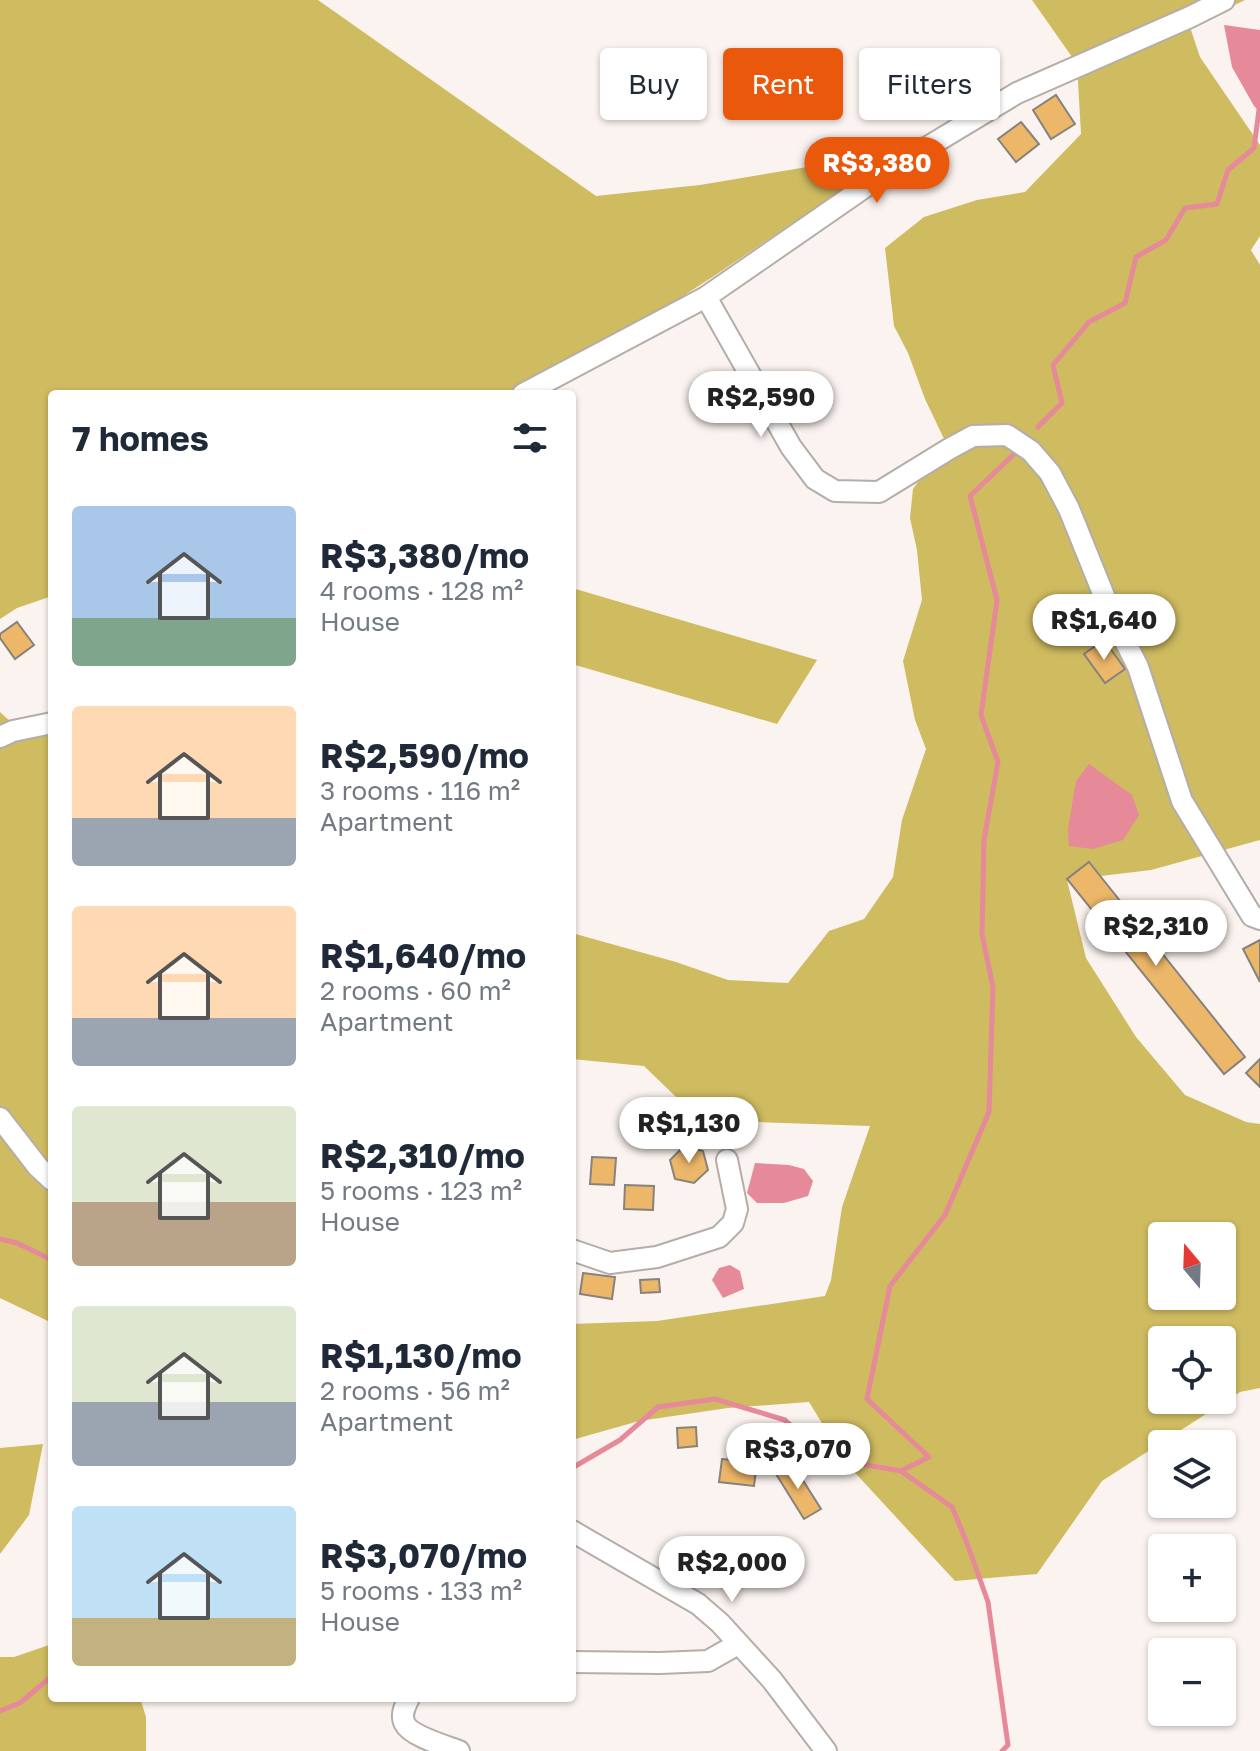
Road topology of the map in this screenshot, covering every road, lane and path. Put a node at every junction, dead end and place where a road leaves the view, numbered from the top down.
1 (1224, 0) edge
2 (706, 297) junction
3 (531, 390) edge
4 (48, 724) edge
5 (0, 737) edge
6 (1260, 919) edge
7 (0, 1118) edge
8 (727, 1160) dead end
9 (48, 1176) edge
10 (576, 1251) edge
11 (576, 1533) edge
12 (738, 1644) junction
13 (576, 1662) edge
14 (407, 1702) edge
15 (459, 1751) edge
16 (826, 1751) edge

1 - 2 street
2 - 3 street
2 - 6 street
4 - 5 street
7 - 9 street
8 - 10 street
11 - 12 street
12 - 13 street
12 - 16 street
14 - 15 street

